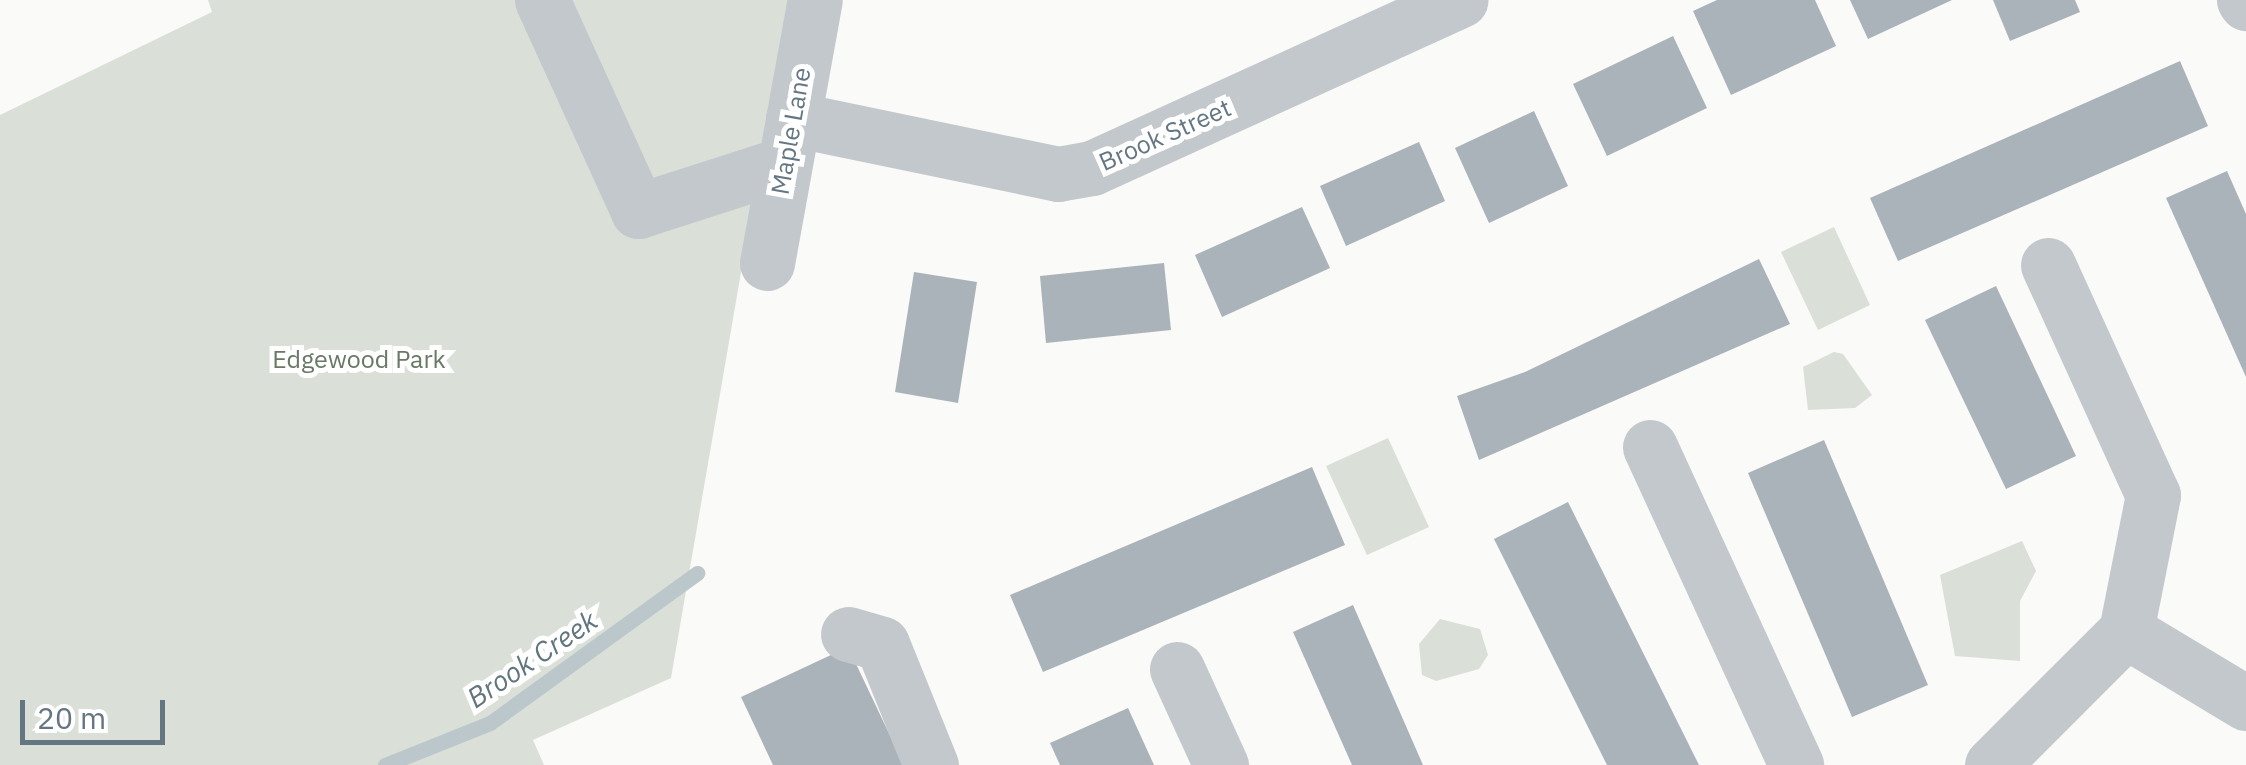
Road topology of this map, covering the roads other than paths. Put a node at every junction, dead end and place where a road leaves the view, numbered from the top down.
1 (542, 0) edge
2 (815, 0) edge
3 (1461, 0) edge
4 (789, 142) junction
5 (767, 263) dead end
6 (2048, 265) dead end
7 (1650, 447) dead end
8 (2126, 631) junction
9 (848, 634) dead end
10 (1177, 669) dead end
11 (2246, 703) edge
12 (931, 765) edge
13 (1222, 765) edge
14 (1796, 765) edge
15 (1992, 765) edge

1 - 4 street
2 - 4 street, Maple Lane
3 - 4 street, Brook Street
4 - 5 street, Maple Lane
6 - 8 street
7 - 14 street
8 - 11 street
8 - 15 street
9 - 12 street
10 - 13 street

